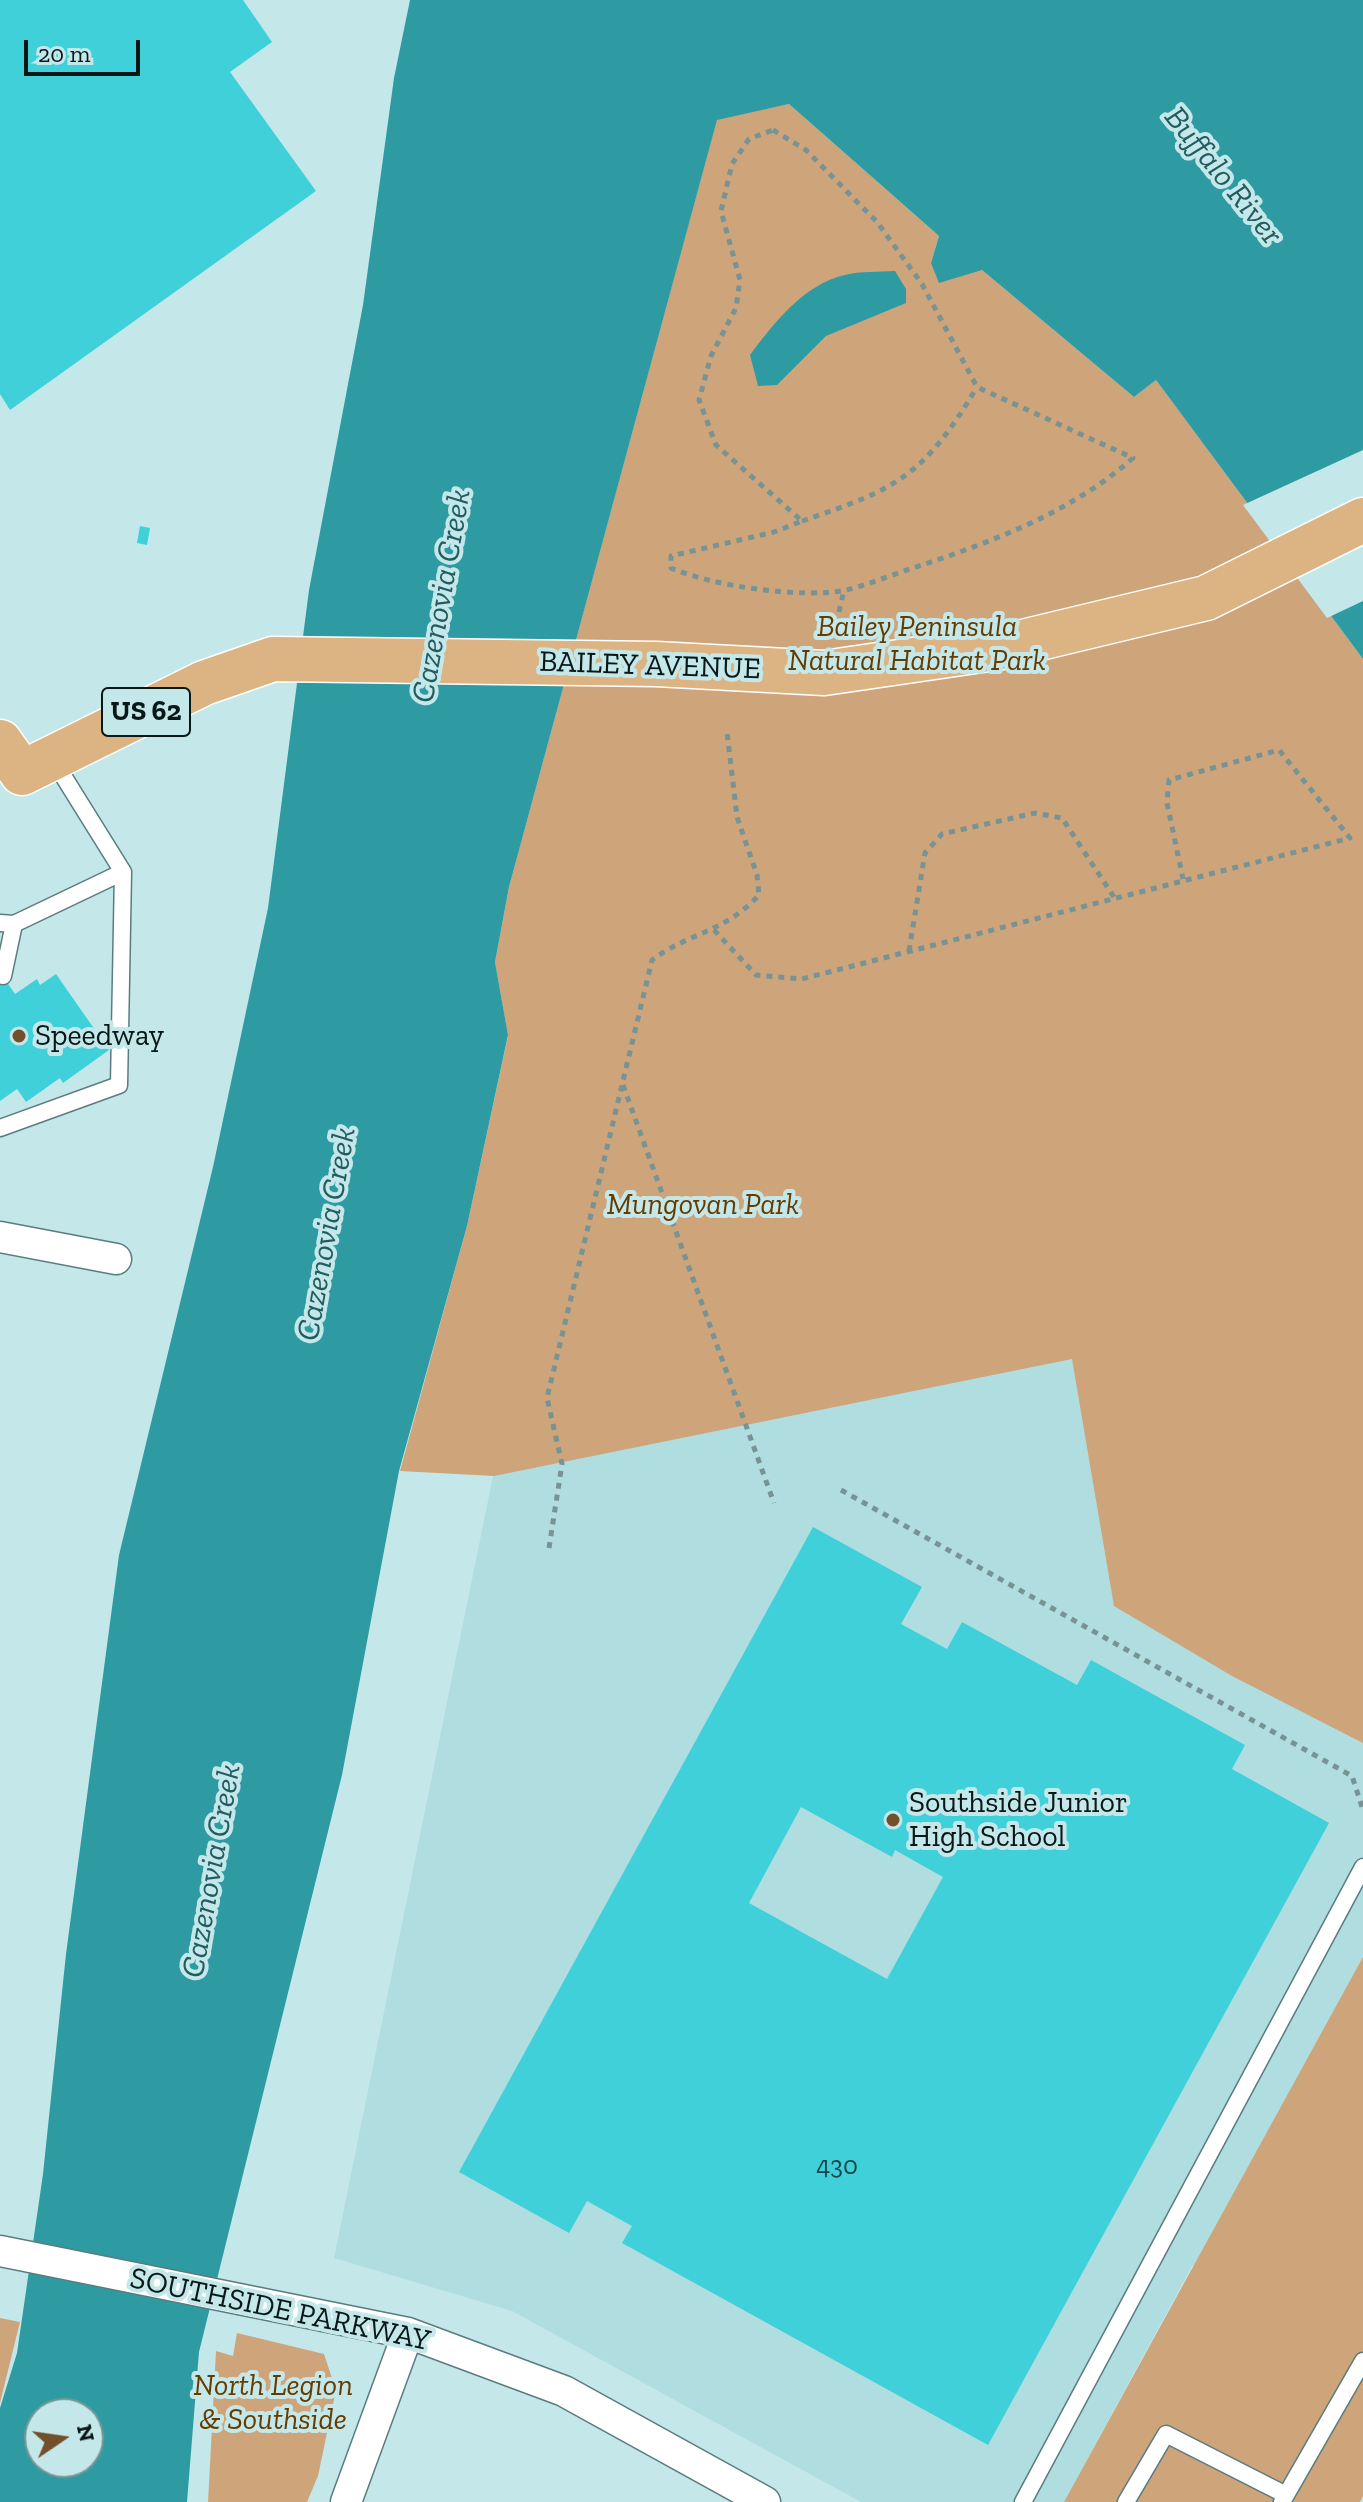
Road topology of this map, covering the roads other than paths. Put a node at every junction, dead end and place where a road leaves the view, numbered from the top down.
1 (1363, 520) edge
2 (18, 761) edge
3 (123, 872) junction
4 (7, 924) edge
5 (0, 935) edge
6 (3, 976) dead end
7 (0, 1128) edge
8 (0, 1237) edge
9 (116, 1259) dead end
10 (1363, 1867) edge
11 (0, 2251) edge
12 (408, 2333) junction
13 (1363, 2361) edge
14 (1284, 2499) edge
15 (346, 2502) edge
16 (765, 2502) edge
17 (1023, 2502) edge
18 (1126, 2502) edge

1 - 2 main road, BAILEY AVENUE / US 62
2 - 3 lane
3 - 4 lane
3 - 7 lane
4 - 5 lane
4 - 6 lane
8 - 9 street
10 - 17 lane
11 - 12 street, SOUTHSIDE PARKWAY
12 - 15 street
12 - 16 street, SOUTHSIDE PARKWAY
13 - 14 lane
14 - 18 lane

